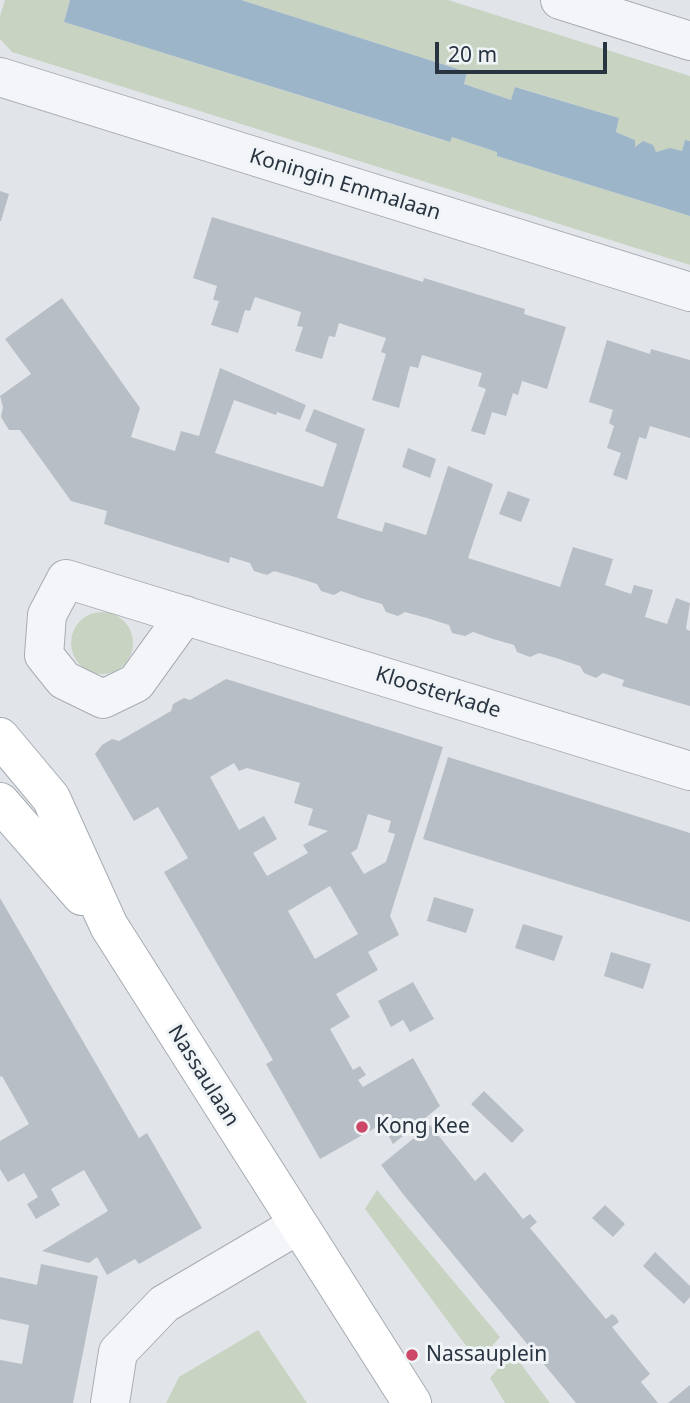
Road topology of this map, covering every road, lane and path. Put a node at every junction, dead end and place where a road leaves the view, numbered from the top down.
1 (560, 0) edge
2 (690, 41) edge
3 (0, 77) edge
4 (690, 292) edge
5 (185, 615) dead end
6 (0, 737) edge
7 (690, 771) edge
8 (0, 802) edge
9 (109, 926) junction
10 (298, 1225) junction
11 (110, 1403) edge
12 (412, 1403) edge

1 - 2 street
3 - 4 street, Koningin Emmalaan
5 - 7 street, Kloosterkade
6 - 9 street, Nassaulaan
8 - 9 street, Nassaulaan
9 - 10 street, Nassaulaan
10 - 11 street
10 - 12 street

